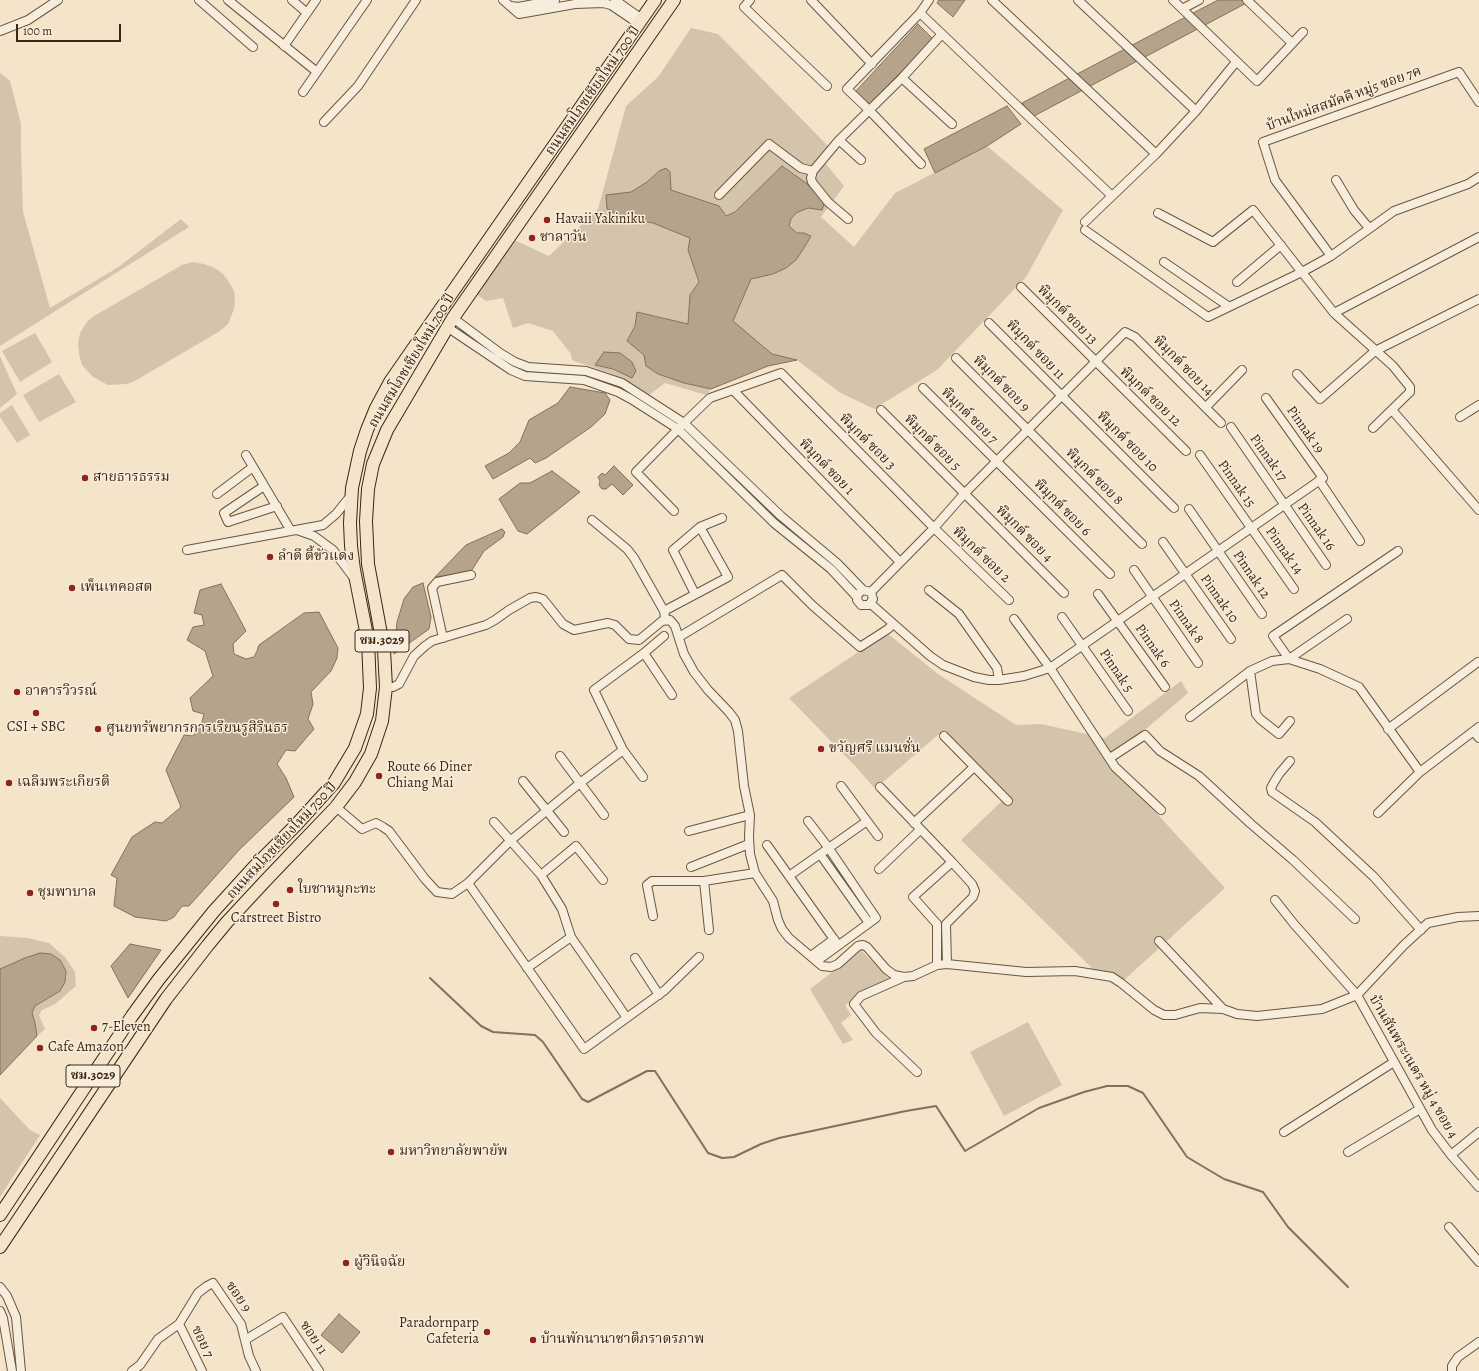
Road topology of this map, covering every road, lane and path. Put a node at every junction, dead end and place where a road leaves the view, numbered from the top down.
1 (58, 0) edge
2 (199, 0) edge
3 (228, 0) edge
4 (292, 0) edge
5 (316, 0) edge
6 (367, 0) edge
7 (416, 0) edge
8 (503, 0) edge
9 (555, 0) edge
10 (615, 0) edge
11 (655, 0) edge
12 (674, 0) edge
13 (750, 0) edge
14 (810, 0) edge
15 (929, 0) edge
16 (992, 0) edge
17 (1078, 0) edge
18 (1173, 0) edge
19 (1199, 0) edge
20 (1250, 3) edge
21 (511, 6) junction
22 (1184, 12) junction
23 (307, 13) junction
24 (920, 13) junction
25 (640, 21) junction
26 (0, 31) edge
27 (1303, 32) dead end
28 (942, 34) junction
29 (1292, 43) junction
30 (284, 46) junction
31 (253, 47) dead end
32 (1236, 62) junction
33 (872, 64) junction
34 (317, 72) junction
35 (902, 78) junction
36 (827, 86) dead end
37 (303, 92) dead end
38 (1479, 102) edge
39 (869, 110) junction
40 (1196, 111) junction
41 (324, 122) dead end
42 (952, 124) dead end
43 (839, 140) junction
44 (1156, 154) junction
45 (861, 160) dead end
46 (921, 164) dead end
47 (813, 171) junction
48 (1479, 177) edge
49 (1336, 180) dead end
50 (719, 195) dead end
51 (1112, 196) junction
52 (1158, 213) dead end
53 (848, 219) dead end
54 (1369, 228) junction
55 (1479, 237) edge
56 (1281, 245) junction
57 (1331, 256) junction
58 (1164, 262) dead end
59 (1302, 272) junction
60 (1237, 282) dead end
61 (1021, 287) dead end
62 (1479, 298) edge
63 (1228, 306) junction
64 (1334, 312) junction
65 (450, 323) junction
66 (990, 323) dead end
67 (1375, 351) junction
68 (956, 358) dead end
69 (1095, 362) junction
70 (552, 368) junction
71 (1242, 370) dead end
72 (1297, 374) dead end
73 (552, 378) junction
74 (923, 388) dead end
75 (733, 390) junction
76 (1061, 396) junction
77 (1266, 398) dead end
78 (1479, 405) edge
79 (1206, 407) junction
80 (881, 410) dead end
81 (1392, 410) junction
82 (1460, 417) dead end
83 (1221, 423) dead end
84 (681, 426) junction
85 (1231, 427) dead end
86 (1373, 428) dead end
87 (1027, 429) junction
88 (1186, 451) dead end
89 (246, 455) dead end
90 (1200, 455) dead end
91 (996, 462) junction
92 (253, 468) junction
93 (1321, 479) junction
94 (746, 481) junction
95 (264, 486) junction
96 (739, 488) junction
97 (217, 494) dead end
98 (352, 494) junction
99 (964, 494) junction
100 (1284, 504) junction
101 (276, 506) junction
102 (1174, 508) dead end
103 (1189, 509) dead end
104 (1479, 510) edge
105 (674, 511) dead end
106 (722, 518) dead end
107 (592, 520) dead end
108 (700, 527) junction
109 (1252, 527) junction
110 (934, 528) junction
111 (294, 530) junction
112 (805, 535) junction
113 (1360, 541) dead end
114 (1163, 542) dead end
115 (798, 543) junction
116 (1142, 544) dead end
117 (187, 550) dead end
118 (1219, 550) junction
119 (1398, 551) dead end
120 (900, 562) junction
121 (1326, 565) dead end
122 (1134, 570) dead end
123 (1110, 574) dead end
124 (1185, 574) junction
125 (471, 575) dead end
126 (356, 580) junction
127 (1294, 589) dead end
128 (929, 590) dead end
129 (867, 591) junction
130 (1064, 593) dead end
131 (695, 594) junction
132 (1098, 594) dead end
133 (857, 597) junction
134 (1152, 597) junction
135 (1009, 600) dead end
136 (871, 604) junction
137 (1262, 614) dead end
138 (665, 615) junction
139 (1062, 617) dead end
140 (1014, 619) dead end
141 (1347, 619) dead end
142 (1118, 621) junction
143 (893, 624) junction
144 (664, 636) dead end
145 (679, 637) junction
146 (443, 638) junction
147 (1231, 639) dead end
148 (1083, 645) junction
149 (644, 653) junction
150 (1289, 659) junction
151 (1198, 662) dead end
152 (1478, 662) edge
153 (1050, 668) junction
154 (1250, 672) junction
155 (999, 680) junction
156 (386, 687) junction
157 (1165, 687) dead end
158 (672, 694) dead end
159 (1128, 711) dead end
160 (1190, 717) dead end
161 (1290, 721) dead end
162 (1388, 729) junction
163 (1477, 732) edge
164 (944, 736) dead end
165 (623, 750) junction
166 (560, 756) dead end
167 (1110, 758) junction
168 (1290, 761) dead end
169 (974, 767) junction
170 (1420, 772) junction
171 (643, 777) dead end
172 (523, 781) dead end
173 (580, 783) junction
174 (841, 786) dead end
175 (880, 787) dead end
176 (1008, 801) dead end
177 (336, 807) junction
178 (1162, 810) dead end
179 (547, 812) junction
180 (1378, 813) dead end
181 (750, 814) junction
182 (604, 815) dead end
183 (808, 821) dead end
184 (867, 821) junction
185 (494, 822) dead end
186 (914, 823) junction
187 (920, 830) junction
188 (689, 831) dead end
189 (564, 832) dead end
190 (878, 836) dead end
191 (510, 841) junction
192 (749, 844) junction
193 (767, 845) dead end
194 (828, 847) junction
195 (820, 854) junction
196 (952, 862) junction
197 (691, 867) dead end
198 (879, 869) dead end
199 (755, 873) junction
200 (541, 875) junction
201 (789, 876) junction
202 (603, 880) dead end
203 (704, 881) junction
204 (468, 883) junction
205 (1275, 900) dead end
206 (653, 916) dead end
207 (1479, 916) edge
208 (1355, 919) dead end
209 (872, 920) junction
210 (709, 930) dead end
211 (1422, 930) junction
212 (571, 937) junction
213 (1159, 941) dead end
214 (836, 942) junction
215 (699, 957) dead end
216 (636, 958) dead end
217 (814, 958) junction
218 (947, 964) junction
219 (937, 965) junction
220 (527, 968) junction
221 (904, 977) junction
222 (659, 994) junction
223 (1357, 996) junction
224 (1223, 1009) junction
225 (627, 1018) junction
226 (1394, 1062) junction
227 (917, 1072) dead end
228 (1420, 1109) junction
229 (1284, 1132) dead end
230 (1479, 1132) edge
231 (1348, 1152) dead end
232 (1451, 1155) junction
233 (1479, 1187) edge
234 (0, 1215) edge
235 (1449, 1227) dead end
236 (0, 1246) edge
237 (1479, 1262) edge
238 (0, 1287) edge
239 (0, 1311) edge
240 (179, 1324) junction
241 (245, 1340) junction
242 (1479, 1342) edge
243 (142, 1368) edge
244 (12, 1371) edge
245 (21, 1371) edge
246 (132, 1371) edge
247 (202, 1371) edge
248 (256, 1371) edge
249 (319, 1371) edge
250 (1452, 1371) edge

1 - 26 street
2 - 31 street
3 - 30 street
4 - 23 street
5 - 23 street
6 - 34 street
7 - 41 street
8 - 21 street
9 - 21 street
10 - 25 street
11 - 25 main road, ถนนสมโภชเชียงใหม่ 700 ปี / ชม.3029
12 - 65 main road, ถนนสมโภชเชียงใหม่ 700 ปี / ชม.3029
13 - 36 street
14 - 33 street
15 - 24 street
16 - 44 street
17 - 40 street
18 - 22 street
19 - 22 street
20 - 29 street
21 - 25 street
22 - 32 street
23 - 30 street
24 - 28 street
24 - 33 street
25 - 98 main road, ถนนสมโภชเชียงใหม่ 700 ปี / ชม.3029
27 - 29 street
28 - 35 street
28 - 51 street
29 - 32 street
30 - 34 street
32 - 40 street
33 - 39 street
34 - 37 street
35 - 39 street
35 - 42 street
38 - 57 street, บ้านใหม่สสมัคคี หมู่5 ซอย 7ค
39 - 43 street
39 - 46 street
40 - 44 street
43 - 45 street
43 - 47 street
44 - 51 street
47 - 50 street
47 - 53 street
48 - 54 street
49 - 54 street
51 - 63 street
52 - 56 street
54 - 57 street
55 - 64 street
56 - 59 street
56 - 60 street
57 - 59 street
58 - 63 street
59 - 63 street
59 - 64 street
61 - 69 street, พิมุกต์ ซอย 13
62 - 67 street
64 - 67 street
65 - 70 street
65 - 73 street
65 - 156 main road, ถนนสมโภชเชียงใหม่ 700 ปี / ชม.3029
66 - 76 street, พิมุกต์ ซอย 11
67 - 72 street
67 - 81 street
68 - 87 street, พิมุกต์ ซอย 9
69 - 76 street
69 - 79 street, พิมุกต์ ซอย 14
69 - 88 street, พิมุกต์ ซอย 12
70 - 73 street
70 - 84 street
71 - 79 street
73 - 84 street
74 - 91 street, พิมุกต์ ซอย 7
75 - 84 street
75 - 110 street, พิมุกต์ ซอย 3
75 - 120 street, พิมุกต์ ซอย 1
76 - 87 street
76 - 102 street, พิมุกต์ ซอย 10
77 - 93 street, Pinnak 19
78 - 82 street
79 - 83 street, พิมุกต์ ซอย 14
80 - 99 street, พิมุกต์ ซอย 5
81 - 86 street
81 - 104 street
84 - 94 street
84 - 96 street
84 - 105 street
85 - 100 street, Pinnak 17
87 - 91 street
87 - 116 street, พิมุกต์ ซอย 8
89 - 92 street
90 - 109 street, Pinnak 15
91 - 99 street
91 - 123 street, พิมุกต์ ซอย 6
92 - 95 street
92 - 97 street
93 - 100 street
93 - 113 street, Pinnak 19
94 - 96 street
94 - 112 street
95 - 101 street
95 - 101 street
96 - 115 street
98 - 111 street
98 - 126 main road, ถนนสมโภชเชียงใหม่ 700 ปี / ชม.3029
99 - 110 street
99 - 130 street, พิมุกต์ ซอย 4
100 - 109 street
100 - 121 street, Pinnak 16
101 - 111 street
103 - 118 street, Pinnak 12
106 - 108 street
107 - 138 street
108 - 131 street
108 - 131 street
109 - 118 street
109 - 127 street, Pinnak 14
110 - 120 street
110 - 135 street, พิมุกต์ ซอย 2
111 - 117 street
111 - 126 street
112 - 115 street
112 - 129 street
114 - 124 street, Pinnak 10
115 - 133 street
118 - 124 street
118 - 137 street, Pinnak 12
119 - 150 street
120 - 129 street
122 - 134 street, Pinnak 8
124 - 134 street
124 - 147 street, Pinnak 10
125 - 146 street
126 - 234 main road, ถนนสมโภชเชียงใหม่ 700 ปี / ชม.3029
128 - 155 street
129 - 133 street
129 - 136 street
131 - 138 street
132 - 142 street, Pinnak 6
133 - 136 street
134 - 142 street
134 - 151 street, Pinnak 8
136 - 143 street
138 - 145 street
138 - 146 street
139 - 148 street, Pinnak 5
140 - 153 street
141 - 150 street
142 - 148 street
142 - 157 street, Pinnak 6
143 - 145 street
143 - 155 street
144 - 149 street
145 - 181 street
146 - 156 street
148 - 153 street
148 - 159 street, Pinnak 5
149 - 158 street
149 - 165 street
150 - 154 street
150 - 162 street
152 - 162 street
153 - 155 street
153 - 167 street
154 - 160 street
154 - 161 street
156 - 177 main road, ถนนสมโภชเชียงใหม่ 700 ปี / ชม.3029
162 - 170 street
163 - 170 street
164 - 169 street
165 - 171 street
165 - 173 street
166 - 173 street
167 - 178 street
167 - 208 street
168 - 211 street
169 - 176 street
169 - 186 street
170 - 180 street
172 - 179 street
173 - 179 street
173 - 182 street
174 - 184 street
175 - 186 street
177 - 204 street
177 - 236 main road, ถนนสมโภชเชียงใหม่ 700 ปี / ชม.3029
179 - 189 street
179 - 191 street
181 - 188 street
181 - 192 street
183 - 194 street
184 - 190 street
184 - 194 street
185 - 191 street
186 - 187 street
187 - 196 street
187 - 198 street
191 - 200 street
191 - 204 street
192 - 197 street
192 - 199 street
193 - 201 street
194 - 195 street
194 - 209 street
195 - 201 street
195 - 209 street
196 - 218 street
196 - 219 street
199 - 203 street
199 - 217 street
200 - 202 street
200 - 212 street
201 - 214 street
203 - 206 street
203 - 210 street
204 - 220 street
205 - 223 street, บ้านสันพระเนตร หมู่ 4 ซอย 4
207 - 211 street
209 - 214 street
211 - 223 street
212 - 220 street
212 - 225 street
213 - 224 street
214 - 217 street
215 - 222 street
216 - 222 street
217 - 221 street
218 - 219 street
218 - 224 street
219 - 221 street
220 - 225 street
221 - 227 street
222 - 225 street
223 - 224 street
223 - 226 street, บ้านสันพระเนตร หมู่ 4 ซอย 4
226 - 228 street, บ้านสันพระเนตร หมู่ 4 ซอย 4
226 - 229 street
228 - 231 street
228 - 232 street, บ้านสันพระเนตร หมู่ 4 ซอย 4
230 - 232 street
232 - 233 street, บ้านสันพระเนตร หมู่ 4 ซอย 4
235 - 237 street
238 - 245 street
239 - 244 street
240 - 241 street, ซอย 9
240 - 243 street
240 - 247 street, ซอย 7
241 - 248 street, ซอย 9
241 - 249 street, ซอย 11
242 - 250 street
243 - 246 street

